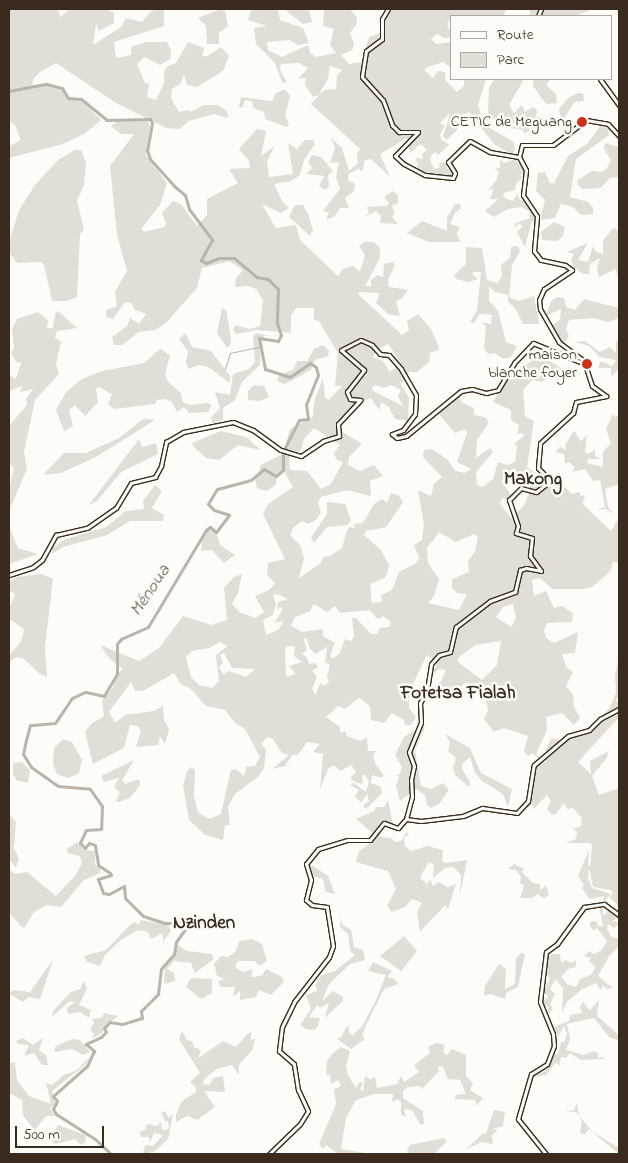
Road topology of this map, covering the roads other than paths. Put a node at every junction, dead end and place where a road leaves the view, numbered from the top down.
1 (388, 9) edge
2 (601, 80) edge
3 (619, 105) edge
4 (619, 136) edge
5 (519, 157) junction
6 (585, 364) junction
7 (9, 575) edge
8 (619, 709) edge
9 (406, 819) junction
10 (619, 915) edge
11 (269, 1154) edge
12 (546, 1154) edge

1 - 5 street
2 - 3 street
4 - 5 street
5 - 6 street
6 - 7 street
6 - 9 street
8 - 9 street
9 - 11 street
10 - 12 street

